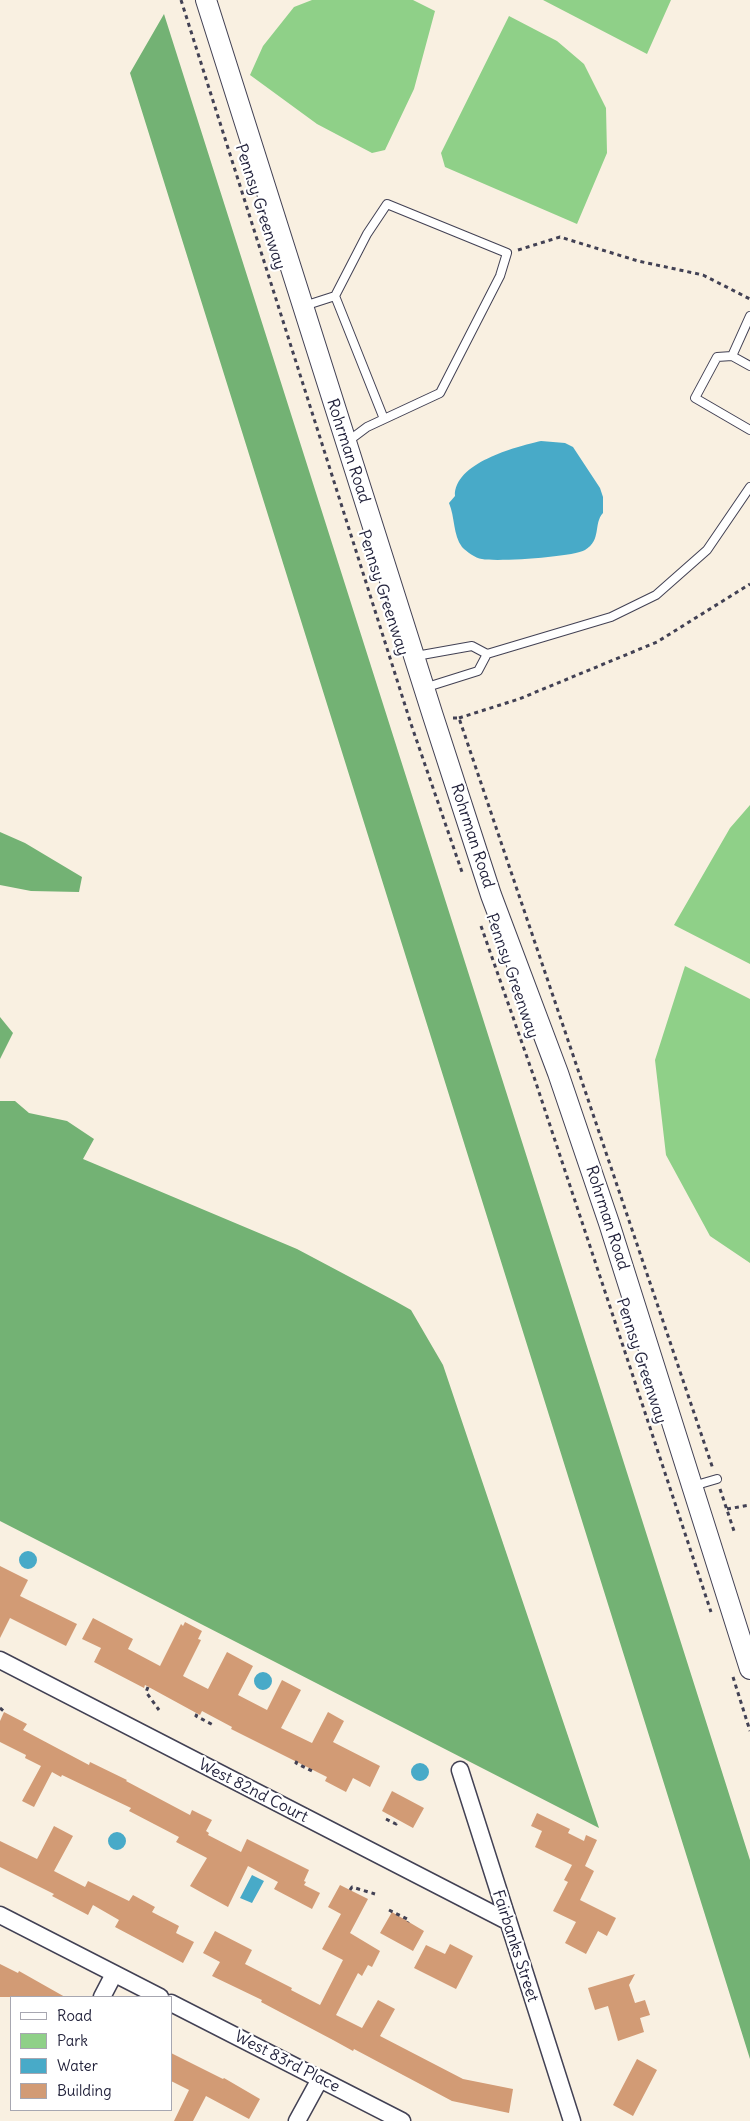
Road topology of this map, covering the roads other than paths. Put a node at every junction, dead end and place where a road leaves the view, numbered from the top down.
1 (206, 0) edge
2 (335, 296) junction
3 (302, 307) junction
4 (750, 316) edge
5 (732, 356) junction
6 (750, 366) edge
7 (384, 419) junction
8 (750, 430) edge
9 (346, 442) junction
10 (750, 487) edge
11 (487, 654) junction
12 (414, 657) junction
13 (424, 688) junction
14 (717, 1479) dead end
15 (693, 1486) junction
16 (0, 1660) edge
17 (741, 1672) edge
18 (460, 1770) dead end
19 (0, 1915) edge
20 (507, 1921) junction
21 (114, 1974) junction
22 (103, 1996) edge
23 (158, 1996) edge
24 (172, 2004) edge
25 (320, 2079) junction
26 (297, 2121) edge
27 (402, 2121) edge
28 (572, 2121) edge

1 - 3 street, Rohrman Road
2 - 3 lane
2 - 7 lane
2 - 7 lane
3 - 9 street, Rohrman Road
4 - 5 lane
5 - 6 lane
5 - 8 lane
7 - 9 lane
9 - 12 street, Rohrman Road
10 - 11 lane
11 - 12 lane
11 - 13 lane
12 - 13 street, Rohrman Road
13 - 15 street, Rohrman Road
14 - 15 lane
15 - 17 street, Rohrman Road
16 - 20 street, West 82nd Court
18 - 20 street, Fairbanks Street
19 - 21 street
20 - 28 street, Fairbanks Street
21 - 22 street
21 - 23 street
24 - 25 street, West 83rd Place
25 - 26 street
25 - 27 street, West 83rd Place

